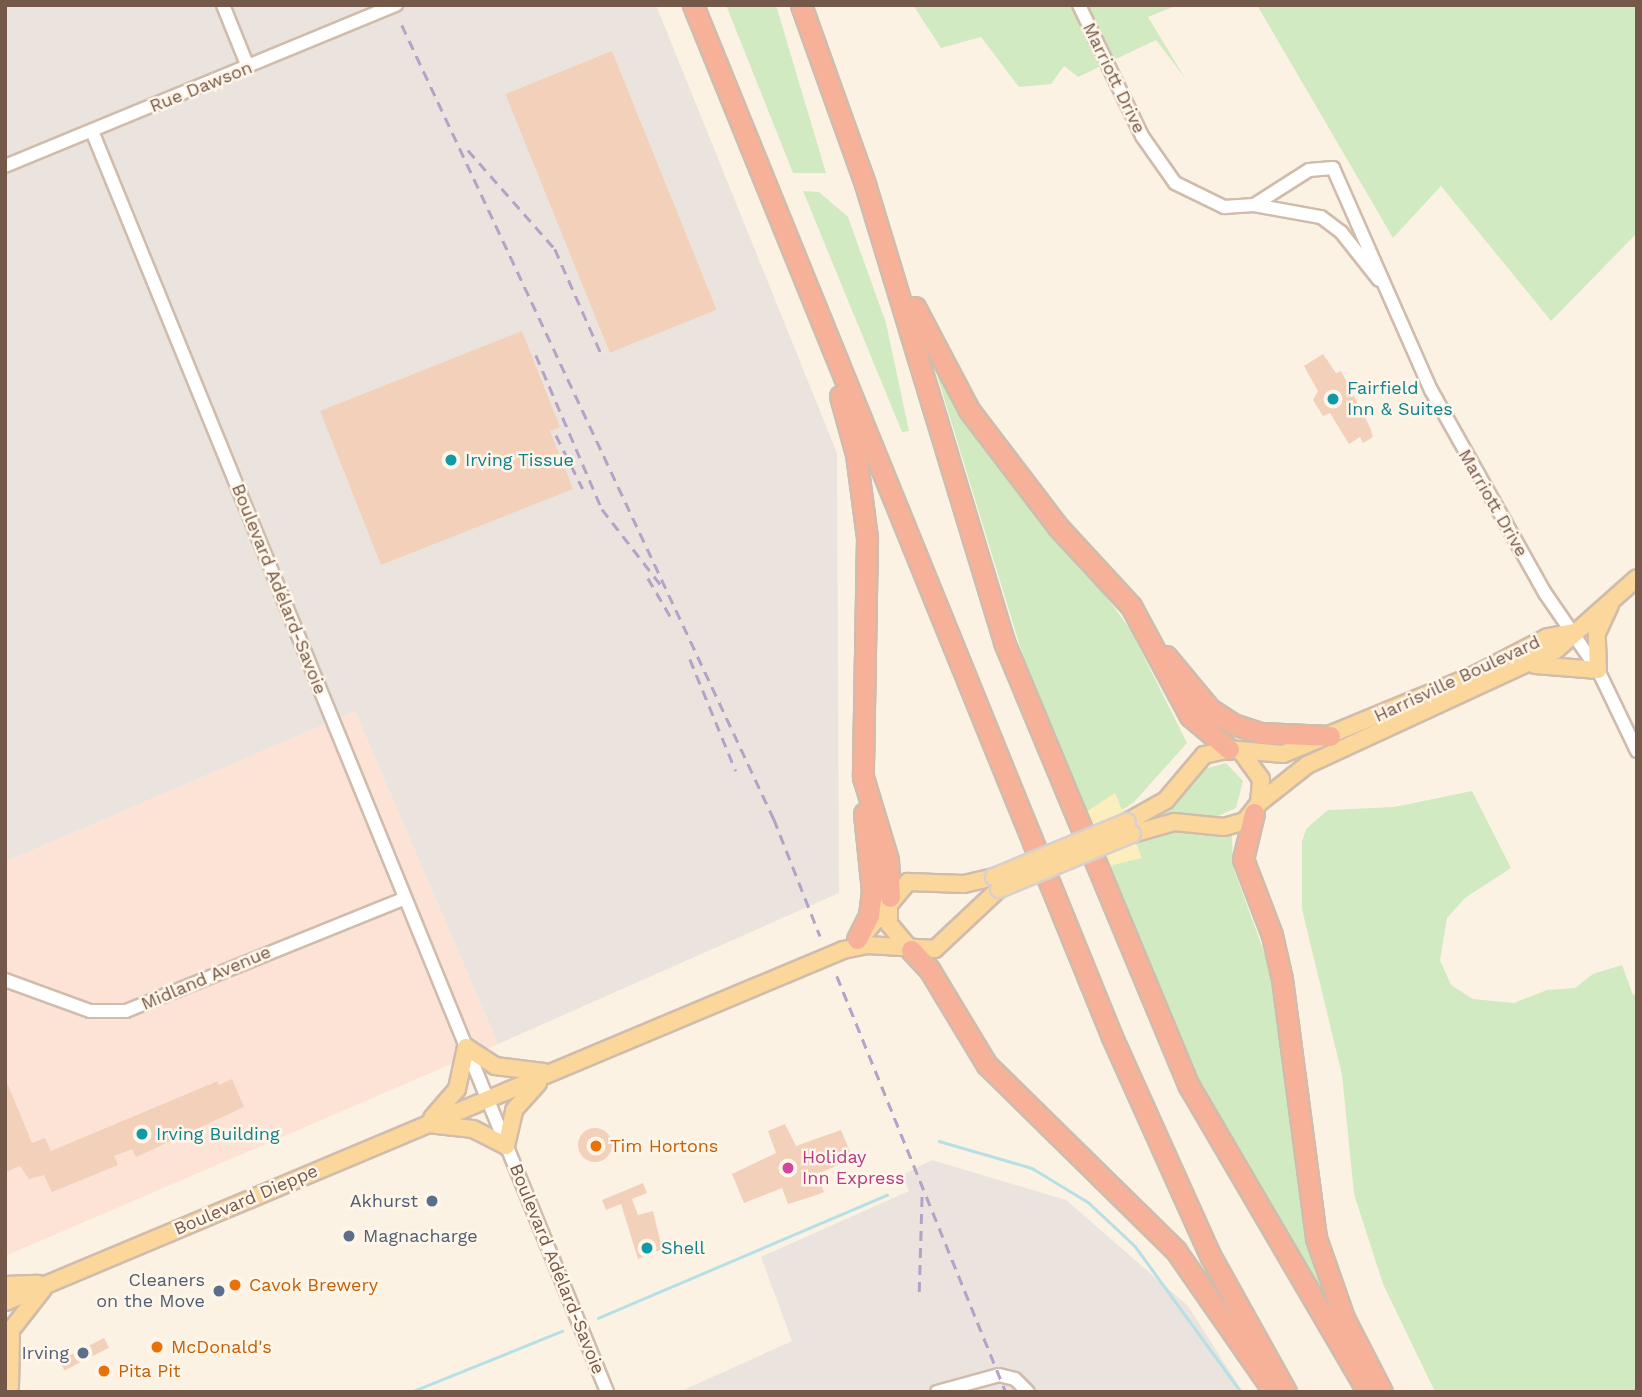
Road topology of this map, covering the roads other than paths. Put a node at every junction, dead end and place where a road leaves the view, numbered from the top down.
1 (223, 5) edge
2 (396, 5) edge
3 (693, 5) edge
4 (801, 5) edge
5 (1079, 5) edge
6 (248, 67) junction
7 (92, 131) junction
8 (5, 166) edge
9 (865, 184) junction
10 (769, 193) junction
11 (1254, 205) junction
12 (1388, 291) junction
13 (1637, 578) edge
14 (1611, 603) junction
15 (1146, 631) junction
16 (1573, 632) junction
17 (1524, 667) junction
18 (1598, 670) junction
19 (1330, 736) junction
20 (1234, 751) junction
21 (1637, 751) edge
22 (863, 777) junction
23 (1256, 808) junction
24 (1129, 828) junction
25 (996, 883) junction
26 (890, 897) junction
27 (405, 898) junction
28 (850, 944) junction
29 (911, 950) junction
30 (5, 980) edge
31 (466, 1047) junction
32 (550, 1072) junction
33 (493, 1096) junction
34 (427, 1124) junction
35 (506, 1146) junction
36 (5, 1284) edge
37 (48, 1284) junction
38 (5, 1302) edge
39 (8, 1385) edge
40 (607, 1392) edge
41 (937, 1392) edge
42 (1028, 1392) edge
43 (1274, 1392) edge
44 (1286, 1392) edge
45 (1368, 1392) edge
46 (1382, 1392) edge

1 - 6 street
2 - 6 street, Rue Dawson
3 - 10 highway
4 - 9 highway
5 - 11 street, Marriott Drive
6 - 7 street, Rue Dawson
7 - 8 street, Rue Dawson
7 - 27 street, Boulevard Adélard-Savoie
9 - 15 highway
9 - 45 highway
10 - 22 highway
10 - 44 highway
11 - 12 street, Marriott Drive
11 - 12 street, Marriott Drive
12 - 16 street, Marriott Drive
13 - 14 main road
14 - 16 main road
14 - 18 main road
15 - 19 highway
15 - 20 highway
16 - 17 main road, Harrisville Boulevard
16 - 18 street, Marriott Drive
16 - 19 main road, Harrisville Boulevard
17 - 18 main road
17 - 23 main road, Harrisville Boulevard
18 - 21 street, Marriott Drive
19 - 20 main road, Harrisville Boulevard
20 - 23 main road
20 - 24 main road, Harrisville Boulevard
22 - 26 highway
22 - 28 highway
23 - 24 main road, Harrisville Boulevard
23 - 46 highway
24 - 25 main road, Harrisville Boulevard, bridge
25 - 26 main road
25 - 29 main road
26 - 28 main road
26 - 29 main road
27 - 30 street, Midland Avenue
27 - 31 street, Boulevard Adélard-Savoie
28 - 29 main road
28 - 32 main road, Boulevard Dieppe
29 - 43 highway
31 - 32 main road
31 - 33 street, Boulevard Adélard-Savoie
31 - 34 main road
32 - 33 main road, Boulevard Dieppe
32 - 35 main road
33 - 34 main road, Boulevard Dieppe
33 - 35 street, Boulevard Adélard-Savoie
34 - 35 main road
34 - 37 main road, Boulevard Dieppe
35 - 40 street, Boulevard Adélard-Savoie
36 - 37 main road
37 - 38 main road, Boulevard Dieppe
37 - 39 main road
41 - 42 street

